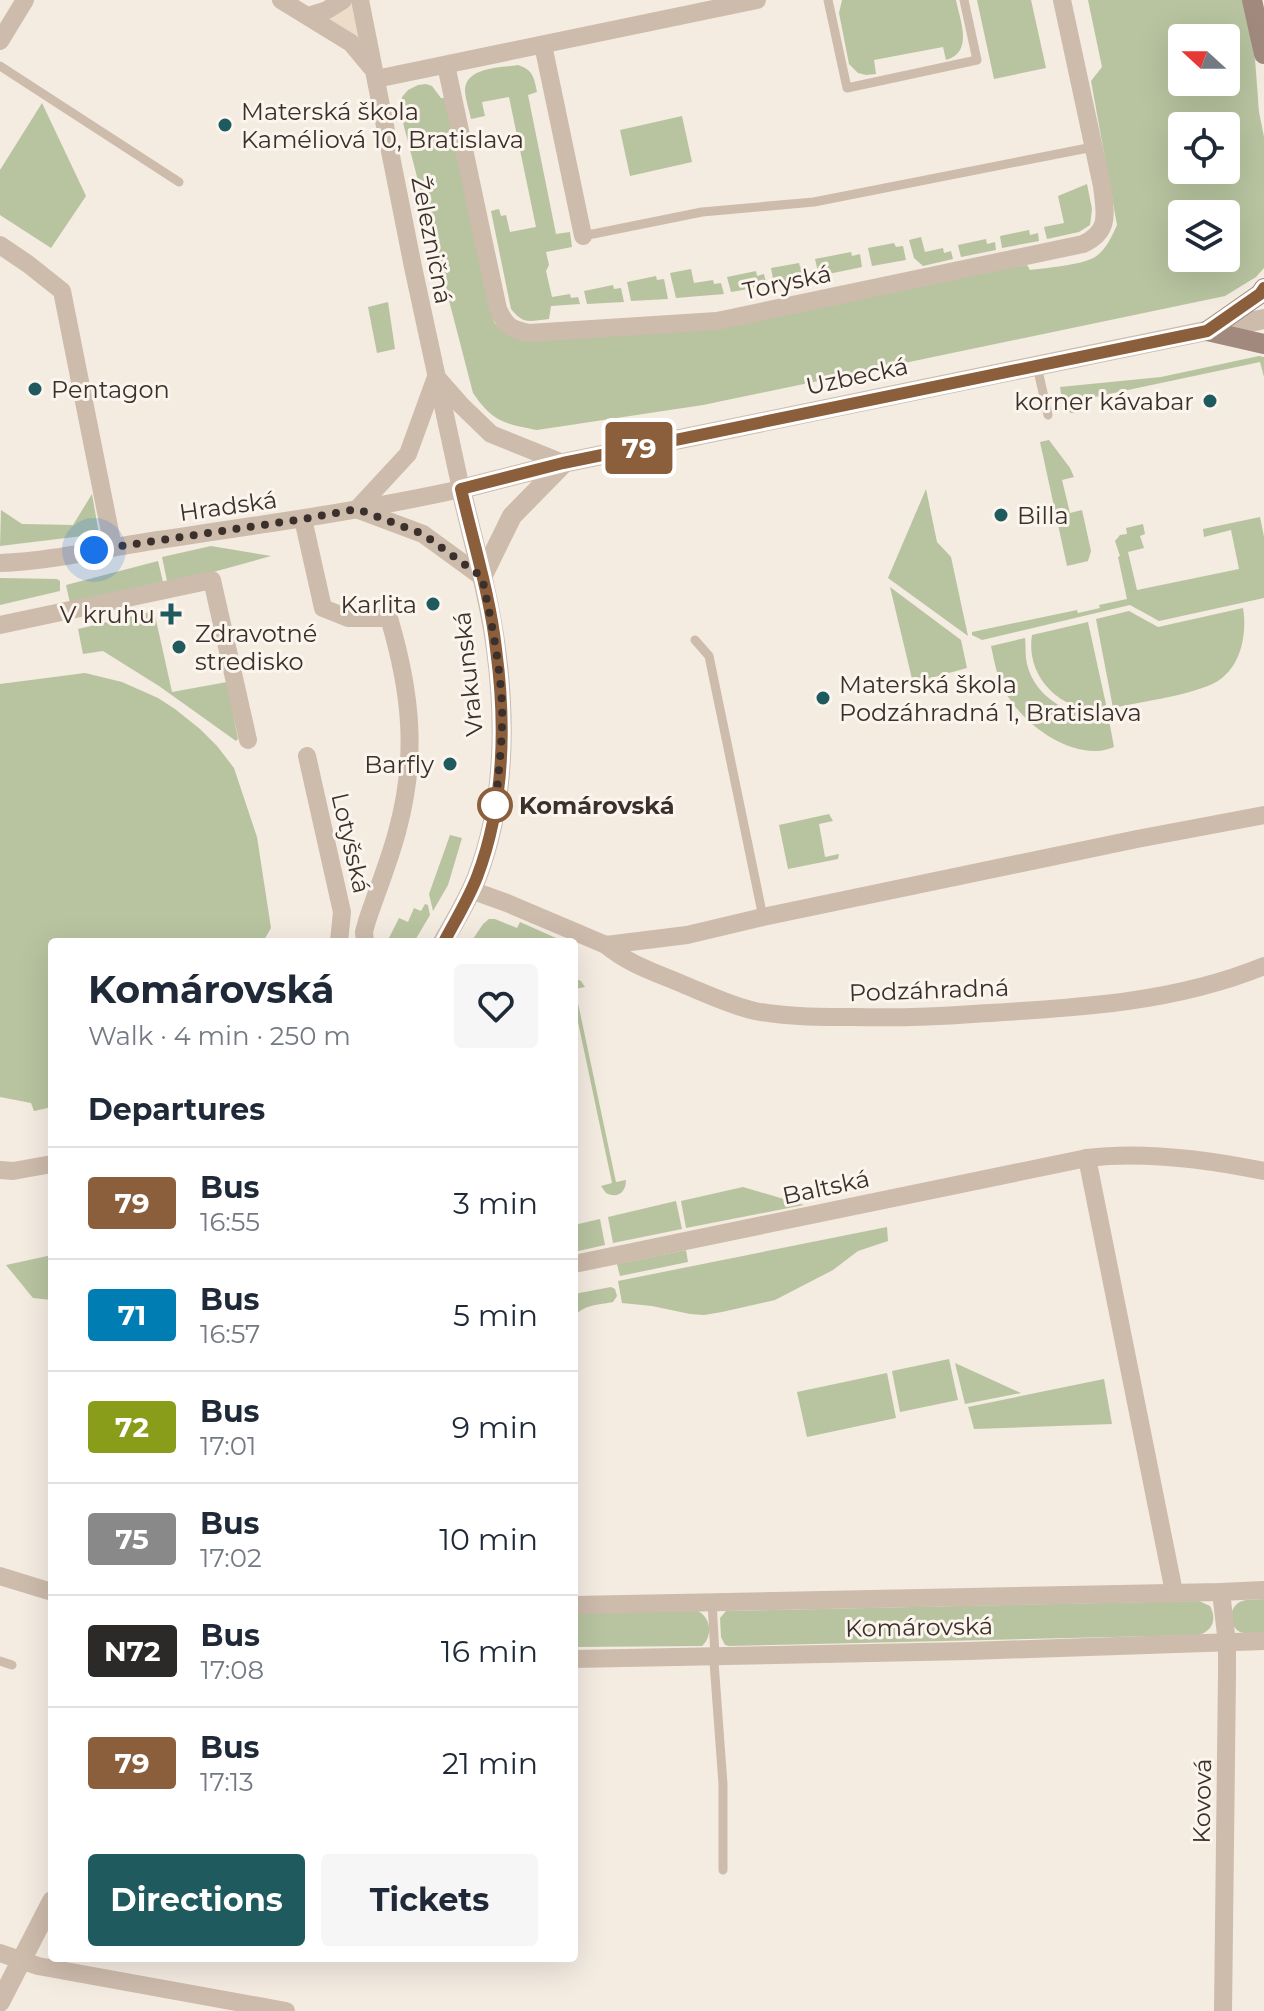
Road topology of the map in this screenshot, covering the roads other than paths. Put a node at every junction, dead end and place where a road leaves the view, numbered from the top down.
1 (25, 0) edge
2 (281, 0) edge
3 (343, 0) edge
4 (360, 0) edge
5 (757, 0) edge
6 (828, 0) edge
7 (964, 0) edge
8 (1062, 0) edge
9 (1252, 0) edge
10 (308, 16) junction
11 (0, 41) edge
12 (543, 45) junction
13 (1264, 54) edge
14 (446, 65) junction
15 (0, 66) edge
16 (375, 76) junction
17 (1093, 147) junction
18 (179, 182) dead end
19 (583, 236) joint
20 (0, 245) edge
21 (1264, 288) edge
22 (1264, 319) edge
23 (1207, 331) junction
24 (1264, 344) edge
25 (1037, 366) junction
26 (436, 377) junction
27 (1048, 415) dead end
28 (563, 463) junction
29 (461, 489) junction
30 (357, 509) junction
31 (303, 519) junction
32 (113, 547) junction
33 (0, 563) edge
34 (482, 577) junction
35 (0, 625) edge
36 (695, 640) dead end
37 (248, 740) dead end
38 (307, 756) dead end
39 (1264, 815) edge
40 (471, 890) junction
41 (763, 917) junction
42 (339, 938) edge
43 (365, 938) edge
44 (445, 938) edge
45 (606, 945) junction
46 (1264, 966) edge
47 (1087, 1158) junction
48 (48, 1165) edge
49 (0, 1170) edge
50 (1264, 1171) edge
51 (578, 1263) edge
52 (0, 1576) edge
53 (1264, 1590) edge
54 (48, 1591) edge
55 (1174, 1592) junction
56 (1221, 1592) junction
57 (712, 1602) junction
58 (578, 1605) edge
59 (1264, 1641) edge
60 (1227, 1643) junction
61 (715, 1655) junction
62 (578, 1659) edge
63 (0, 1661) edge
64 (12, 1665) dead end
65 (723, 1870) dead end
66 (48, 1909) edge
67 (0, 1953) edge
68 (21, 1960) junction
69 (0, 2002) edge
70 (286, 2011) edge
71 (1223, 2011) edge

1 - 11 street
2 - 10 street
3 - 10 street
4 - 16 street, Železničná
5 - 12 street
6 - 7 lane
8 - 17 street, Toryská
9 - 13 main road
10 - 16 street
12 - 14 street
12 - 19 street
14 - 16 street
14 - 17 street, Toryská
15 - 18 lane
16 - 26 street, Železničná
17 - 19 lane
20 - 32 street
21 - 23 main road
22 - 23 street, Uzbecká
23 - 24 main road
23 - 25 street, Uzbecká
25 - 27 lane
25 - 28 street, Uzbecká
26 - 28 street
26 - 29 street, Železničná
26 - 30 street
28 - 29 street, Uzbecká
28 - 34 street
29 - 30 street, Hradská
29 - 34 street, Vrakunská
30 - 31 street, Hradská
30 - 34 street
31 - 32 street, Hradská
31 - 43 street
32 - 33 street, Hradská
34 - 40 street, Vrakunská
35 - 37 street
36 - 41 lane
38 - 42 street, Lotyšská
39 - 41 street
40 - 44 street, Vrakunská
40 - 45 street, Podzáhradná
41 - 45 street
45 - 46 street, Podzáhradná
47 - 50 street, Baltská
47 - 51 street, Baltská
47 - 55 street
48 - 49 street
52 - 54 street
53 - 56 street, Komárovská
55 - 56 street, Komárovská
55 - 57 street, Komárovská
56 - 60 street, Kovová
57 - 58 street, Komárovská
57 - 61 lane
59 - 60 street, Komárovská
60 - 61 street, Komárovská
60 - 71 street, Kovová
61 - 62 street, Komárovská
61 - 65 lane
63 - 64 lane
66 - 68 street
67 - 68 street
68 - 69 street
68 - 70 street

